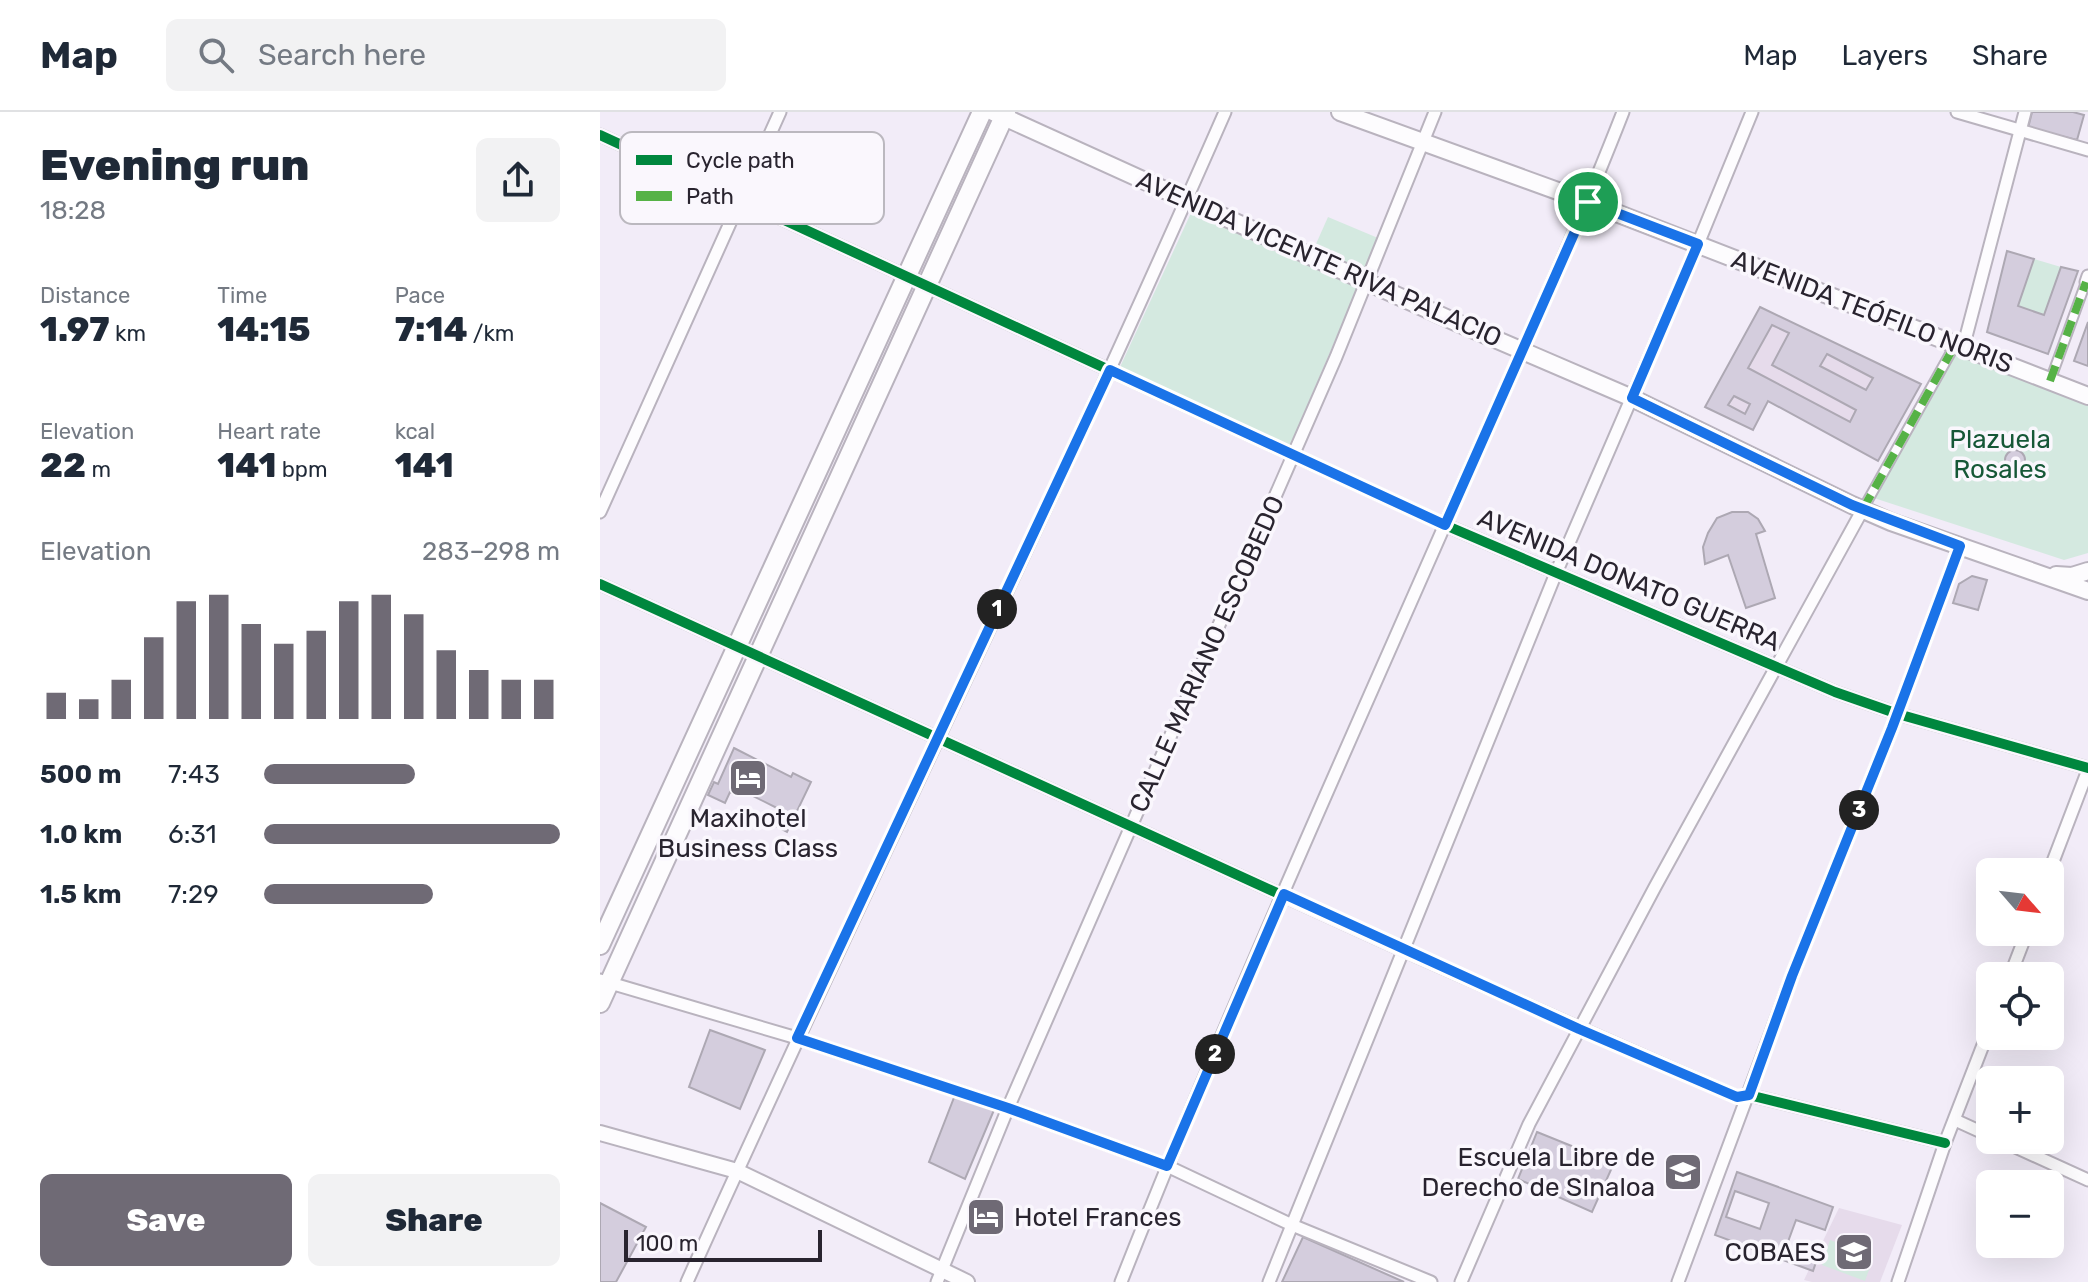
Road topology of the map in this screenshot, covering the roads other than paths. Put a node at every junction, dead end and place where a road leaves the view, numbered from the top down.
1 (780, 112) edge
2 (982, 112) edge
3 (1225, 112) edge
4 (1340, 112) edge
5 (1435, 112) edge
6 (1623, 112) edge
7 (1752, 112) edge
8 (1957, 112) edge
9 (2025, 112) edge
10 (1001, 114) edge
11 (2021, 130) junction
12 (771, 132) edge
13 (600, 135) edge
14 (1423, 142) junction
15 (620, 144) edge
16 (2088, 150) edge
17 (1186, 200) junction
18 (1588, 202) junction
19 (729, 224) edge
20 (794, 224) edge
21 (1698, 244) junction
22 (906, 276) junction
23 (2087, 279) edge
24 (1367, 282) junction
25 (927, 285) junction
26 (1959, 346) junction
27 (1524, 351) junction
28 (1110, 370) junction
29 (2050, 381) junction
30 (2088, 396) edge
31 (1632, 398) junction
32 (1294, 455) junction
33 (1863, 509) junction
34 (600, 512) edge
35 (1445, 525) junction
36 (1960, 546) junction
37 (2027, 569) junction
38 (2088, 571) edge
39 (1556, 573) junction
40 (600, 584) edge
41 (2088, 591) edge
42 (737, 647) junction
43 (758, 656) junction
44 (1778, 667) junction
45 (1898, 714) junction
46 (937, 737) junction
47 (2088, 769) edge
48 (1131, 826) junction
49 (2054, 858) edge
50 (1284, 894) junction
51 (600, 945) edge
52 (1402, 950) junction
53 (605, 981) edge
54 (600, 1003) edge
55 (1579, 1029) junction
56 (797, 1038) junction
57 (1981, 1050) edge
58 (1749, 1095) junction
59 (1008, 1108) junction
60 (1955, 1120) junction
61 (1976, 1130) edge
62 (600, 1133) edge
63 (1945, 1143) junction
64 (2031, 1154) edge
65 (1167, 1166) junction
66 (737, 1171) junction
67 (2088, 1180) edge
68 (1292, 1225) junction
69 (939, 1276) edge
70 (687, 1282) edge
71 (967, 1282) edge
72 (1121, 1282) edge
73 (1269, 1282) edge
74 (1431, 1282) edge
75 (1461, 1282) edge
76 (1678, 1282) edge
77 (1898, 1282) edge

1 - 12 street
2 - 22 main road
3 - 17 street
4 - 14 main road, AVENIDA TEÓFILO NORIS
5 - 14 street, CALLE MARIANO ESCOBEDO
6 - 18 street
7 - 21 street
8 - 11 street
9 - 11 street
10 - 17 main road, AVENIDA VICENTE RIVA PALACIO
10 - 25 main road
11 - 16 street
11 - 26 street
13 - 15 street, AVENIDA DONATO GUERRA
14 - 18 main road, AVENIDA TEÓFILO NORIS
14 - 24 street, CALLE MARIANO ESCOBEDO
17 - 24 main road, AVENIDA VICENTE RIVA PALACIO
17 - 28 street
18 - 21 main road, AVENIDA TEÓFILO NORIS
18 - 27 street
19 - 34 street
20 - 22 street, AVENIDA DONATO GUERRA
21 - 26 main road, AVENIDA TEÓFILO NORIS
21 - 31 street
22 - 25 street, AVENIDA DONATO GUERRA
22 - 42 main road
23 - 29 street
24 - 27 main road, AVENIDA VICENTE RIVA PALACIO
24 - 32 street, CALLE MARIANO ESCOBEDO
25 - 28 street, AVENIDA DONATO GUERRA
25 - 43 main road
26 - 29 main road, AVENIDA TEÓFILO NORIS
26 - 33 street
27 - 31 main road, AVENIDA VICENTE RIVA PALACIO
27 - 35 street
28 - 32 street, AVENIDA DONATO GUERRA
28 - 46 street
29 - 30 main road, AVENIDA TEÓFILO NORIS
31 - 33 main road, AVENIDA VICENTE RIVA PALACIO
31 - 39 street
32 - 35 street, AVENIDA DONATO GUERRA
32 - 48 street, CALLE MARIANO ESCOBEDO
33 - 36 main road, AVENIDA VICENTE RIVA PALACIO
33 - 44 street
35 - 39 street, AVENIDA DONATO GUERRA
35 - 50 street
36 - 37 main road, AVENIDA VICENTE RIVA PALACIO
36 - 45 street
37 - 38 main road
37 - 41 main road, AVENIDA VICENTE RIVA PALACIO
39 - 44 street, AVENIDA DONATO GUERRA
39 - 52 street
40 - 42 street
42 - 43 street
42 - 51 main road
43 - 46 street
43 - 53 main road
44 - 45 street, AVENIDA DONATO GUERRA
44 - 55 street
45 - 47 street, AVENIDA DONATO GUERRA
45 - 58 street
46 - 48 street
46 - 56 street
47 - 49 street
48 - 50 street
48 - 59 street, CALLE MARIANO ESCOBEDO
50 - 52 street
50 - 65 street
52 - 55 street
52 - 68 street
53 - 54 main road
53 - 56 street
55 - 58 street
55 - 75 street
56 - 59 street
56 - 66 street
57 - 60 street
58 - 63 street
58 - 76 street
59 - 65 street
59 - 69 street, CALLE MARIANO ESCOBEDO
60 - 61 street
60 - 63 street
62 - 66 street
63 - 77 street
64 - 67 street
65 - 68 street
65 - 72 street
66 - 69 street
66 - 70 street
68 - 73 street
68 - 74 street
69 - 71 street

